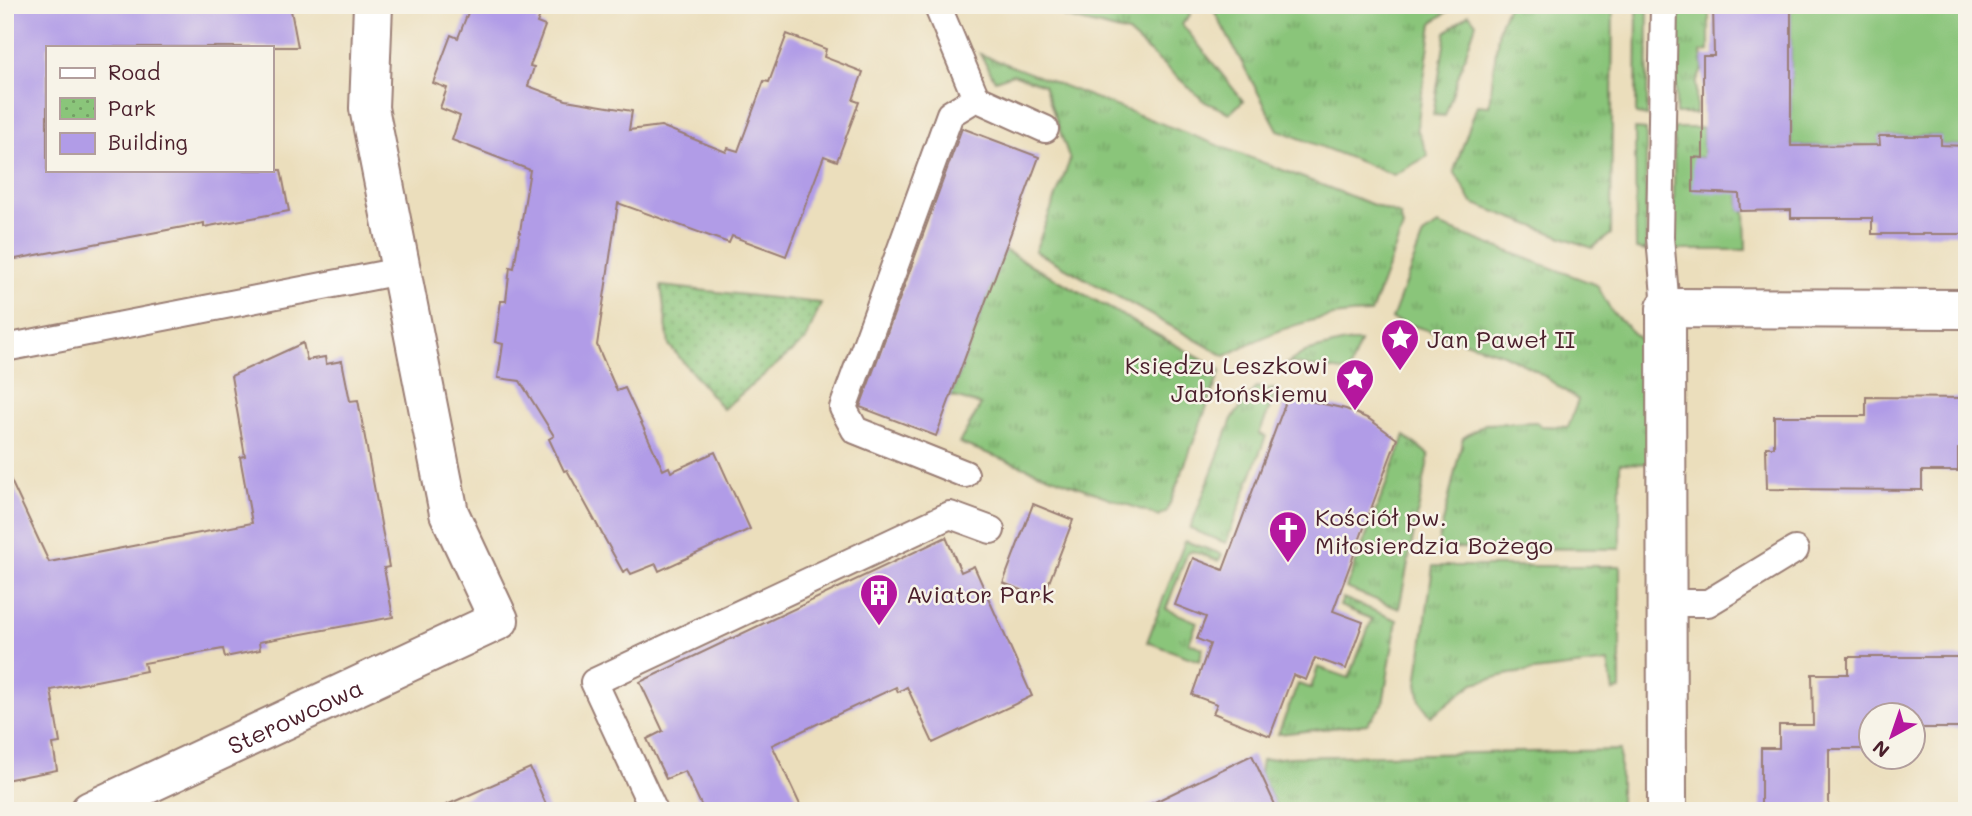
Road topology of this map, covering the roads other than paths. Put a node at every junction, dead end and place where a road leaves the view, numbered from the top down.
1 (373, 5) edge
2 (937, 5) edge
3 (1664, 5) edge
4 (976, 98) junction
5 (1045, 129) dead end
6 (400, 271) junction
7 (1666, 308) junction
8 (1967, 309) edge
9 (5, 348) edge
10 (965, 474) dead end
11 (991, 530) dead end
12 (1795, 550) dead end
13 (1664, 603) junction
14 (90, 811) edge
15 (654, 811) edge
16 (1667, 811) edge

1 - 6 street
2 - 4 lane
3 - 7 lane
4 - 5 lane
4 - 10 lane
6 - 9 lane
6 - 14 street, Sterowcowa
7 - 8 street
7 - 13 street
11 - 15 lane
12 - 13 lane
13 - 16 street

